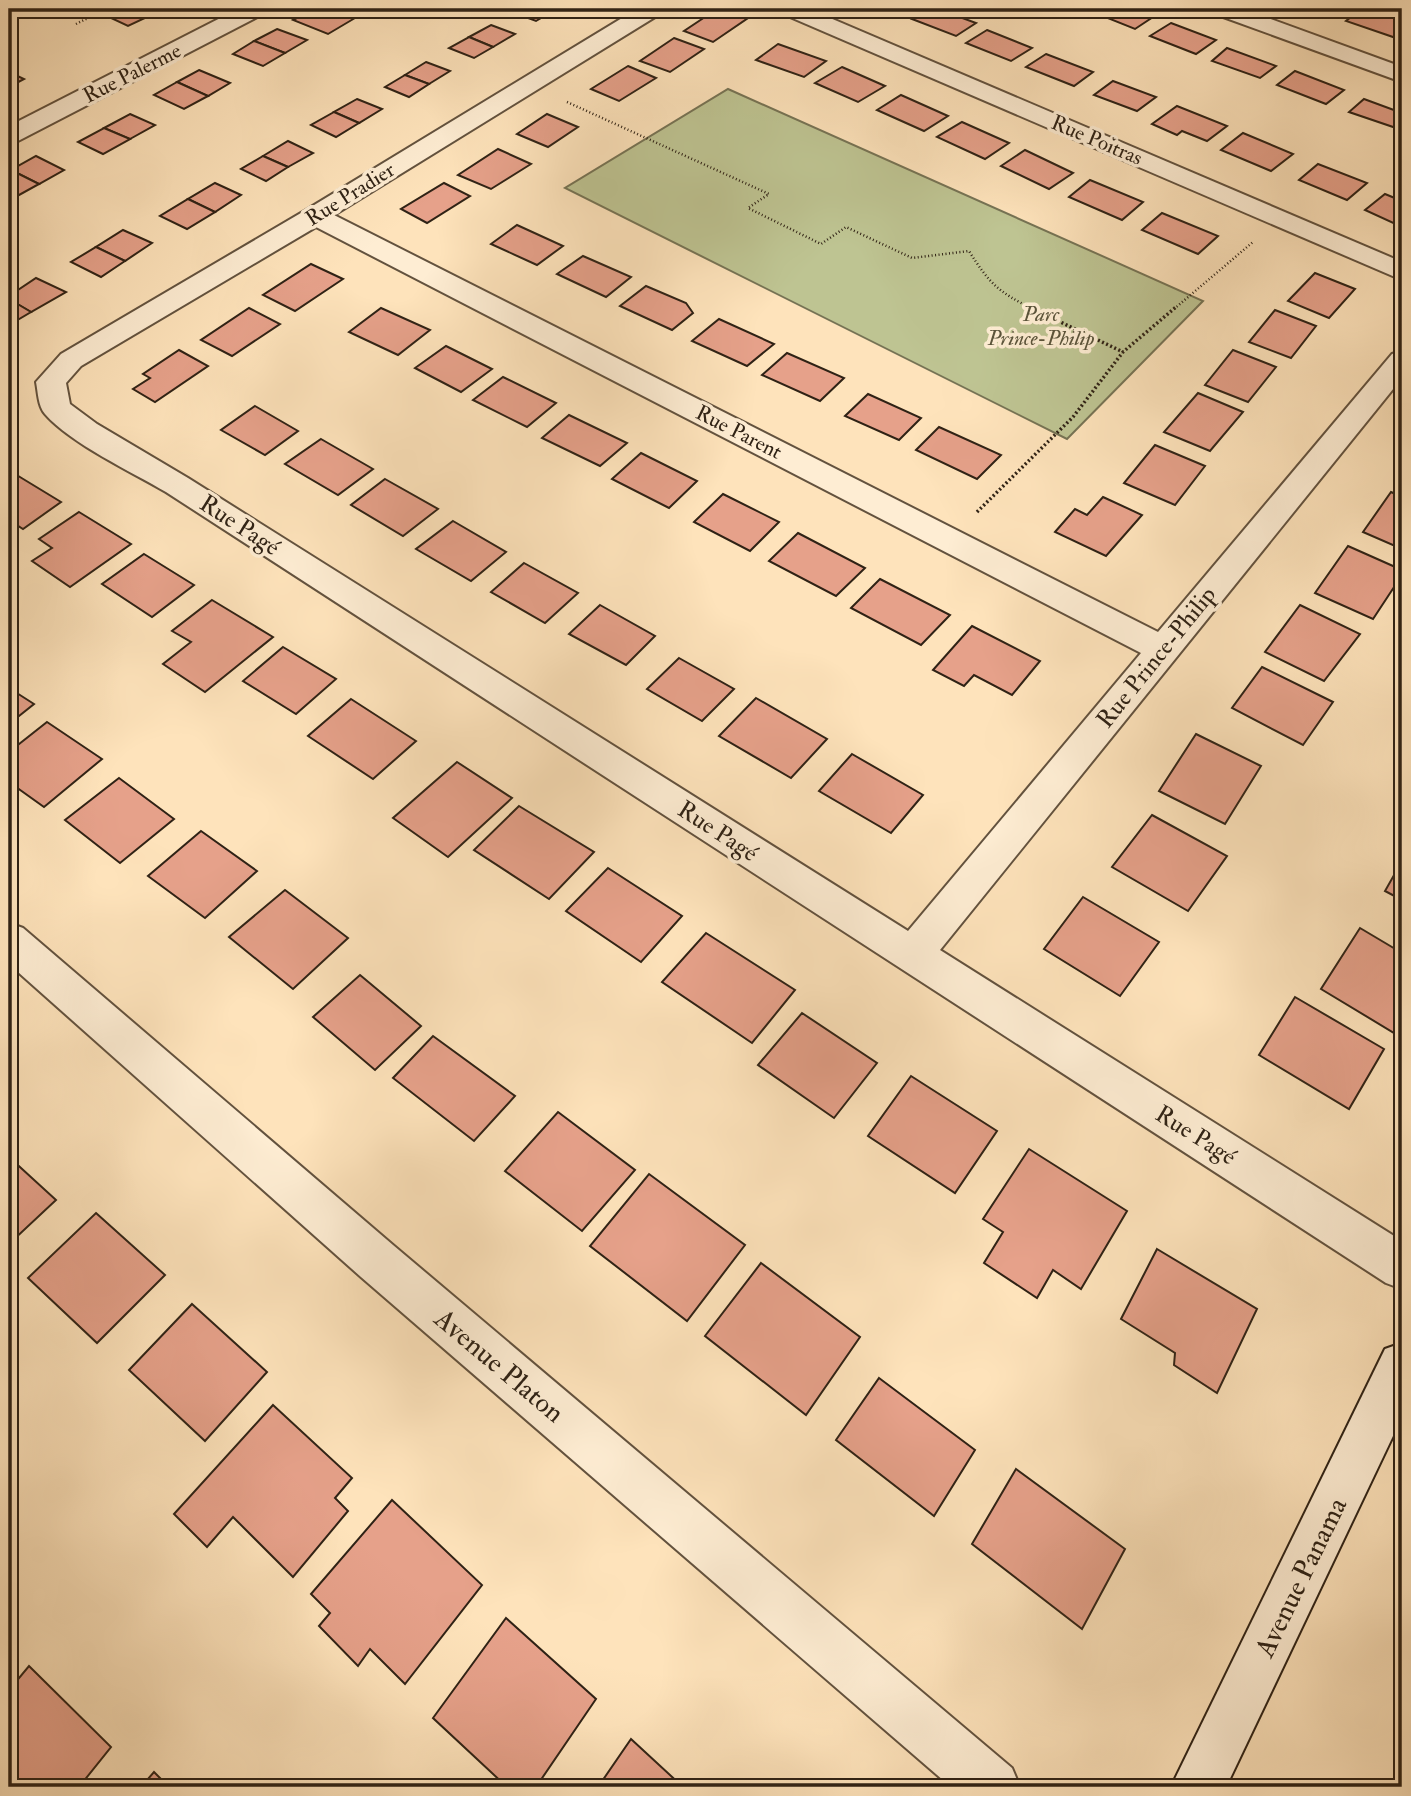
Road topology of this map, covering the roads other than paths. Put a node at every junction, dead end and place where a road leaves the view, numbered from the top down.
1 (255, 9) edge
2 (652, 9) edge
3 (791, 9) edge
4 (1223, 9) edge
5 (1402, 75) edge
6 (9, 136) edge
7 (315, 216) junction
8 (1402, 272) edge
9 (1402, 360) edge
10 (51, 383) joint
11 (1162, 649) junction
12 (9, 940) edge
13 (912, 955) junction
14 (1402, 1267) edge
15 (1402, 1366) edge
16 (993, 1787) edge
17 (1198, 1787) edge

1 - 6 street, Rue Palerme
2 - 7 street, Rue Pradier
3 - 8 street, Rue Poitras
4 - 5 street
7 - 10 street, Rue Pradier
7 - 11 street, Rue Parent
9 - 11 street, Rue Prince-Philip
10 - 13 street, Rue Pagé
11 - 13 street, Rue Prince-Philip
12 - 16 street, Avenue Platon
13 - 14 street, Rue Pagé
15 - 17 street, Avenue Panama

